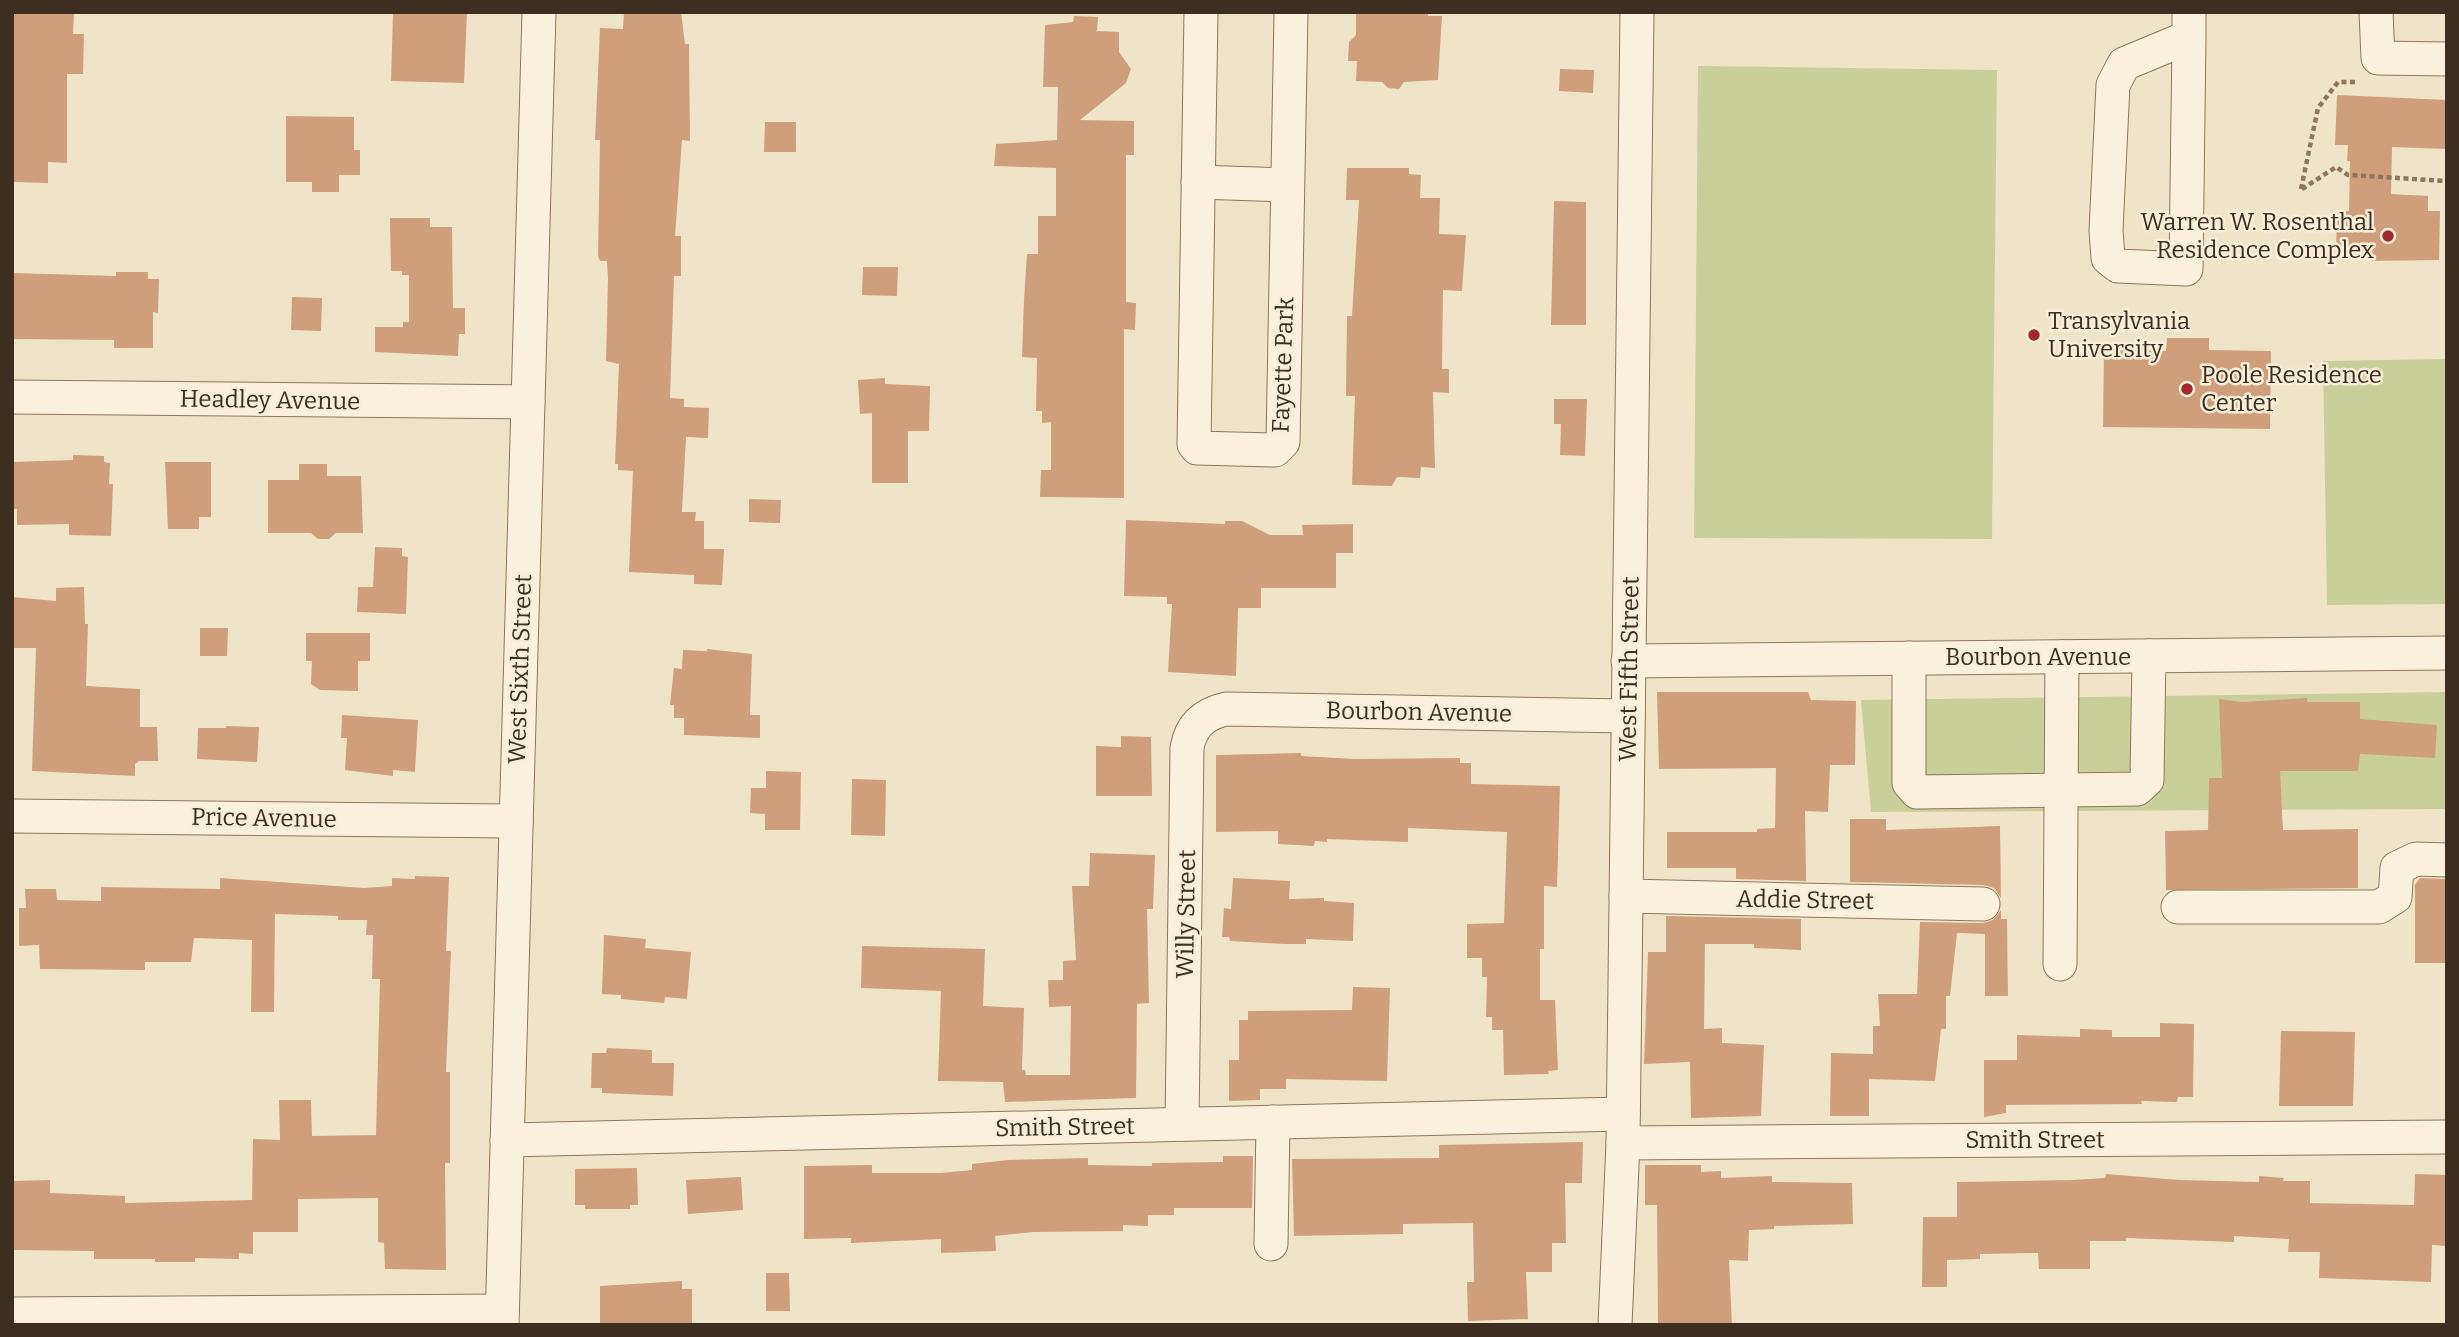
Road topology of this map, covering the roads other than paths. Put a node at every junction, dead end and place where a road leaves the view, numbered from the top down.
1 (539, 12) edge
2 (1201, 12) edge
3 (1291, 12) edge
4 (1637, 12) edge
5 (2376, 12) edge
6 (2189, 25) edge
7 (2447, 60) edge
8 (1198, 182) junction
9 (1287, 185) junction
10 (12, 397) edge
11 (528, 402) junction
12 (2447, 653) edge
13 (2149, 656) junction
14 (2062, 657) junction
15 (1909, 658) junction
16 (1629, 661) junction
17 (1211, 712) joint
18 (1628, 716) junction
19 (2062, 789) junction
20 (12, 816) edge
21 (516, 821) junction
22 (2447, 860) edge
23 (1626, 895) junction
24 (1983, 904) dead end
25 (2178, 907) dead end
26 (2060, 964) dead end
27 (1273, 1122) junction
28 (1182, 1124) junction
29 (1623, 1129) junction
30 (2447, 1137) edge
31 (507, 1140) junction
32 (1271, 1244) dead end
33 (12, 1314) edge
34 (502, 1318) edge
35 (85, 1319) edge
36 (1615, 1325) edge

1 - 11 street, West Sixth Street
2 - 8 street, Fayette Park
3 - 9 street, Fayette Park
4 - 16 street, West Fifth Street
5 - 7 street
6 - 6 street
8 - 9 street
8 - 9 street, Fayette Park
10 - 11 street, Headley Avenue
11 - 21 street, West Sixth Street
12 - 13 street, Bourbon Avenue
13 - 14 street, Bourbon Avenue
13 - 19 street
14 - 15 street, Bourbon Avenue
14 - 19 street
15 - 16 street, Bourbon Avenue
15 - 19 street
16 - 18 street, West Fifth Street
17 - 18 street, Bourbon Avenue
17 - 28 street, Willy Street
18 - 23 street, West Fifth Street
19 - 26 street
20 - 21 street, Price Avenue
21 - 31 street, West Sixth Street
22 - 25 street
23 - 24 street, Addie Street
23 - 29 street, West Fifth Street
27 - 28 street, Smith Street
27 - 29 street, Smith Street
27 - 32 street
28 - 31 street, Smith Street
29 - 30 street, Smith Street
29 - 36 street, West Fifth Street
31 - 34 street, West Sixth Street
33 - 35 street
34 - 35 street

